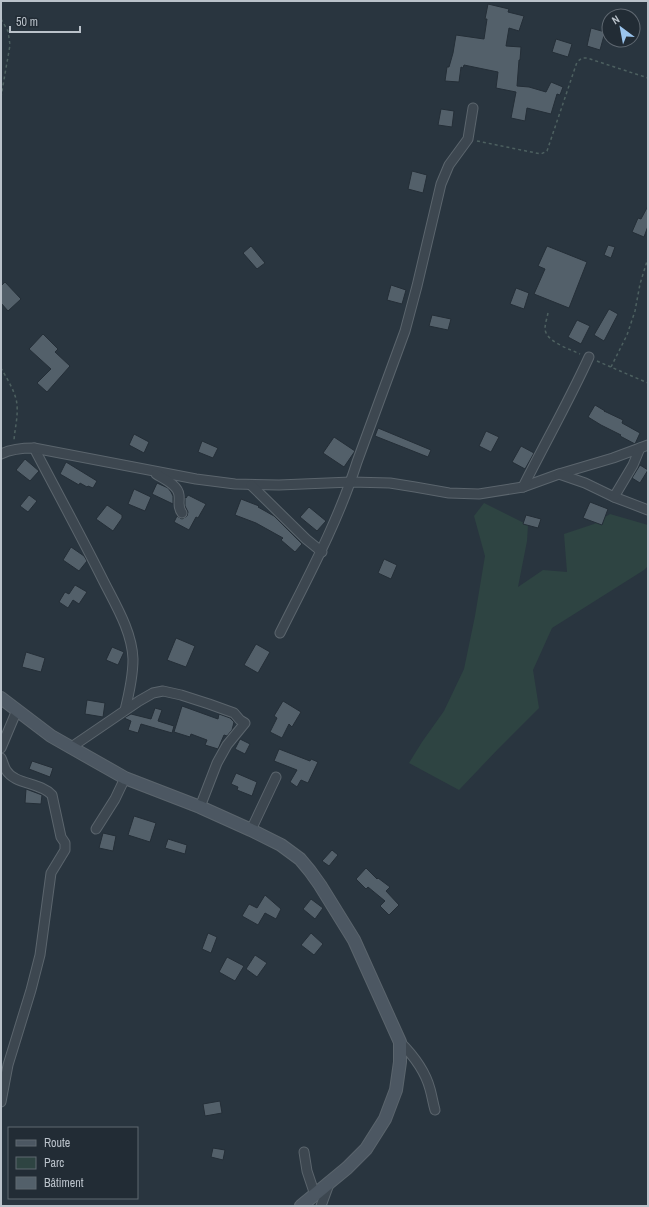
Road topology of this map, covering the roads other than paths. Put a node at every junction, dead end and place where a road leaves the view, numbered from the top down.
1 (473, 108) dead end
2 (589, 358) dead end
3 (644, 447) edge
4 (34, 448) junction
5 (1, 454) edge
6 (152, 471) junction
7 (560, 474) junction
8 (351, 482) junction
9 (251, 485) junction
10 (523, 487) junction
11 (614, 497) junction
12 (648, 510) edge
13 (182, 514) dead end
14 (322, 552) junction
15 (280, 633) dead end
16 (1, 698) edge
17 (17, 710) junction
18 (125, 710) junction
19 (1, 748) edge
20 (70, 748) junction
21 (1, 758) edge
22 (276, 777) dead end
23 (125, 778) junction
24 (200, 807) junction
25 (96, 829) dead end
26 (251, 830) junction
27 (400, 1042) junction
28 (1, 1102) edge
29 (435, 1110) dead end
30 (304, 1152) dead end
31 (318, 1201) edge
32 (301, 1206) edge

1 - 8 street
2 - 10 street
3 - 7 street
3 - 11 street
4 - 5 street
4 - 6 street
4 - 18 street
6 - 9 street
6 - 13 street
7 - 10 street
7 - 11 street
8 - 9 street
8 - 10 street
8 - 14 street
9 - 14 street
11 - 12 street
14 - 15 street
16 - 17 main road
17 - 19 street
17 - 20 main road
18 - 20 street
18 - 24 street
20 - 23 main road
21 - 28 street
22 - 26 street
23 - 24 main road
23 - 25 street
24 - 26 main road
26 - 27 main road
27 - 29 street
27 - 31 main road
30 - 31 street
31 - 32 main road

